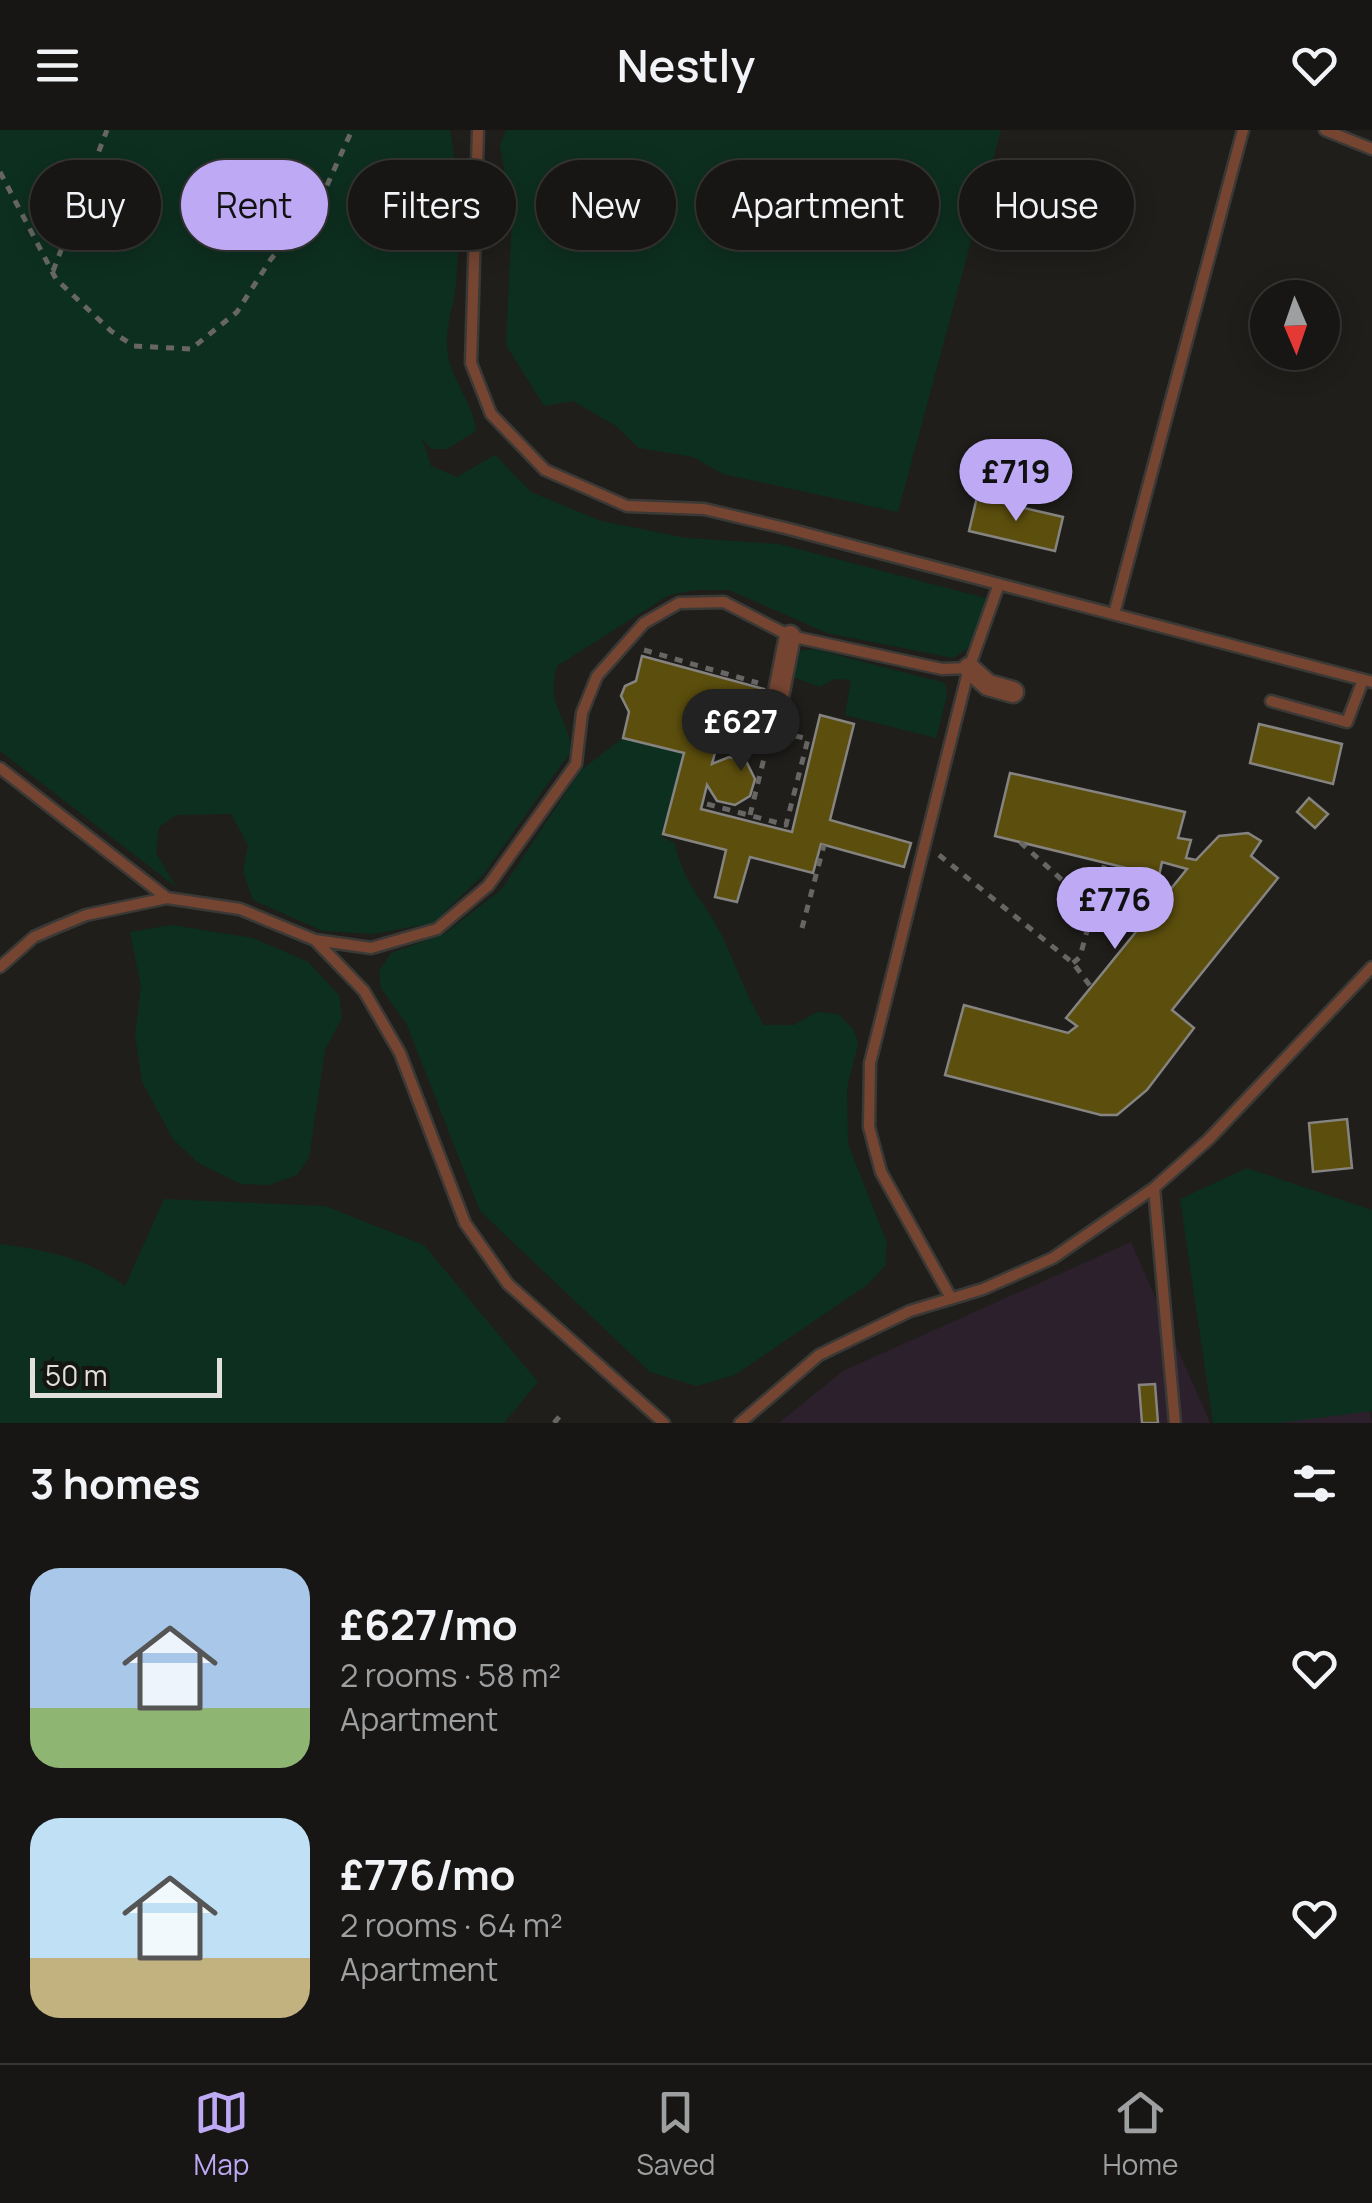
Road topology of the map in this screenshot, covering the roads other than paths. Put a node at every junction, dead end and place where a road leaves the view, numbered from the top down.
1 (1243, 130) edge
2 (1325, 130) edge
3 (481, 133) edge
4 (1372, 149) edge
5 (999, 584) junction
6 (1114, 614) junction
7 (790, 636) junction
8 (970, 668) junction
9 (1368, 681) edge
10 (1013, 692) dead end
11 (778, 698) road end
12 (1270, 702) dead end
13 (0, 768) edge
14 (166, 898) junction
15 (315, 940) junction
16 (0, 966) edge
17 (1370, 973) edge
18 (1154, 1188) junction
19 (951, 1298) junction
20 (600, 1363) junction
21 (589, 1375) dead end
22 (664, 1423) edge
23 (740, 1423) edge
24 (1175, 1423) edge

1 - 6 lane
2 - 4 lane
3 - 5 lane
5 - 6 lane
5 - 8 lane
6 - 9 lane
7 - 8 lane
7 - 11 street
7 - 15 lane
8 - 10 street
8 - 19 lane
9 - 12 lane
13 - 14 lane
14 - 15 lane
14 - 16 lane
15 - 20 lane
17 - 18 lane
18 - 19 lane
18 - 24 lane
19 - 23 lane
20 - 21 lane
20 - 22 lane

